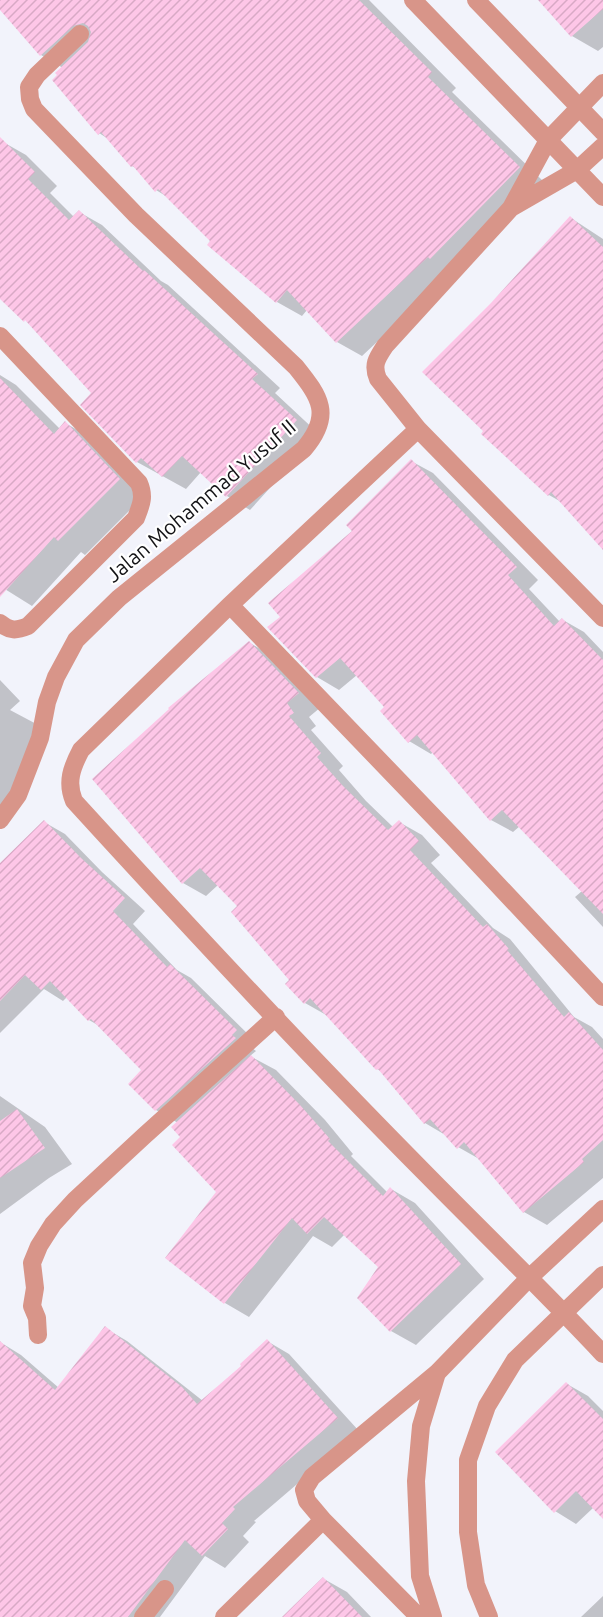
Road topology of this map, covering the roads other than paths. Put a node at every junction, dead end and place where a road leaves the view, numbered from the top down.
1 (413, 0) edge
2 (476, 0) edge
3 (81, 34) dead end
4 (603, 83) edge
5 (579, 107) junction
6 (603, 132) edge
7 (548, 140) junction
8 (603, 146) edge
9 (578, 170) junction
10 (603, 197) edge
11 (511, 208) junction
12 (0, 336) edge
13 (418, 429) junction
14 (230, 605) junction
15 (603, 618) edge
16 (0, 623) edge
17 (0, 820) edge
18 (603, 998) edge
19 (276, 1017) junction
20 (603, 1209) edge
21 (603, 1275) edge
22 (530, 1277) junction
23 (564, 1312) junction
24 (38, 1335) dead end
25 (603, 1354) edge
26 (437, 1373) junction
27 (323, 1520) junction
28 (165, 1589) dead end
29 (142, 1617) edge
30 (224, 1617) edge
31 (419, 1617) edge
32 (433, 1617) edge
33 (489, 1617) edge

1 - 7 street
2 - 5 street
3 - 17 street, Jalan Mohammad Yusuf II
4 - 5 street
5 - 6 street
5 - 7 street
7 - 9 street
7 - 11 street
8 - 9 street
9 - 10 street
9 - 11 street
11 - 13 street
12 - 16 street
13 - 14 street
13 - 15 street
14 - 18 street
14 - 19 street
19 - 22 street
19 - 24 street
20 - 22 street
21 - 23 street
22 - 23 street
22 - 26 street
23 - 25 street
23 - 33 street
26 - 27 street
26 - 32 street
27 - 30 street
27 - 31 street
28 - 29 street

